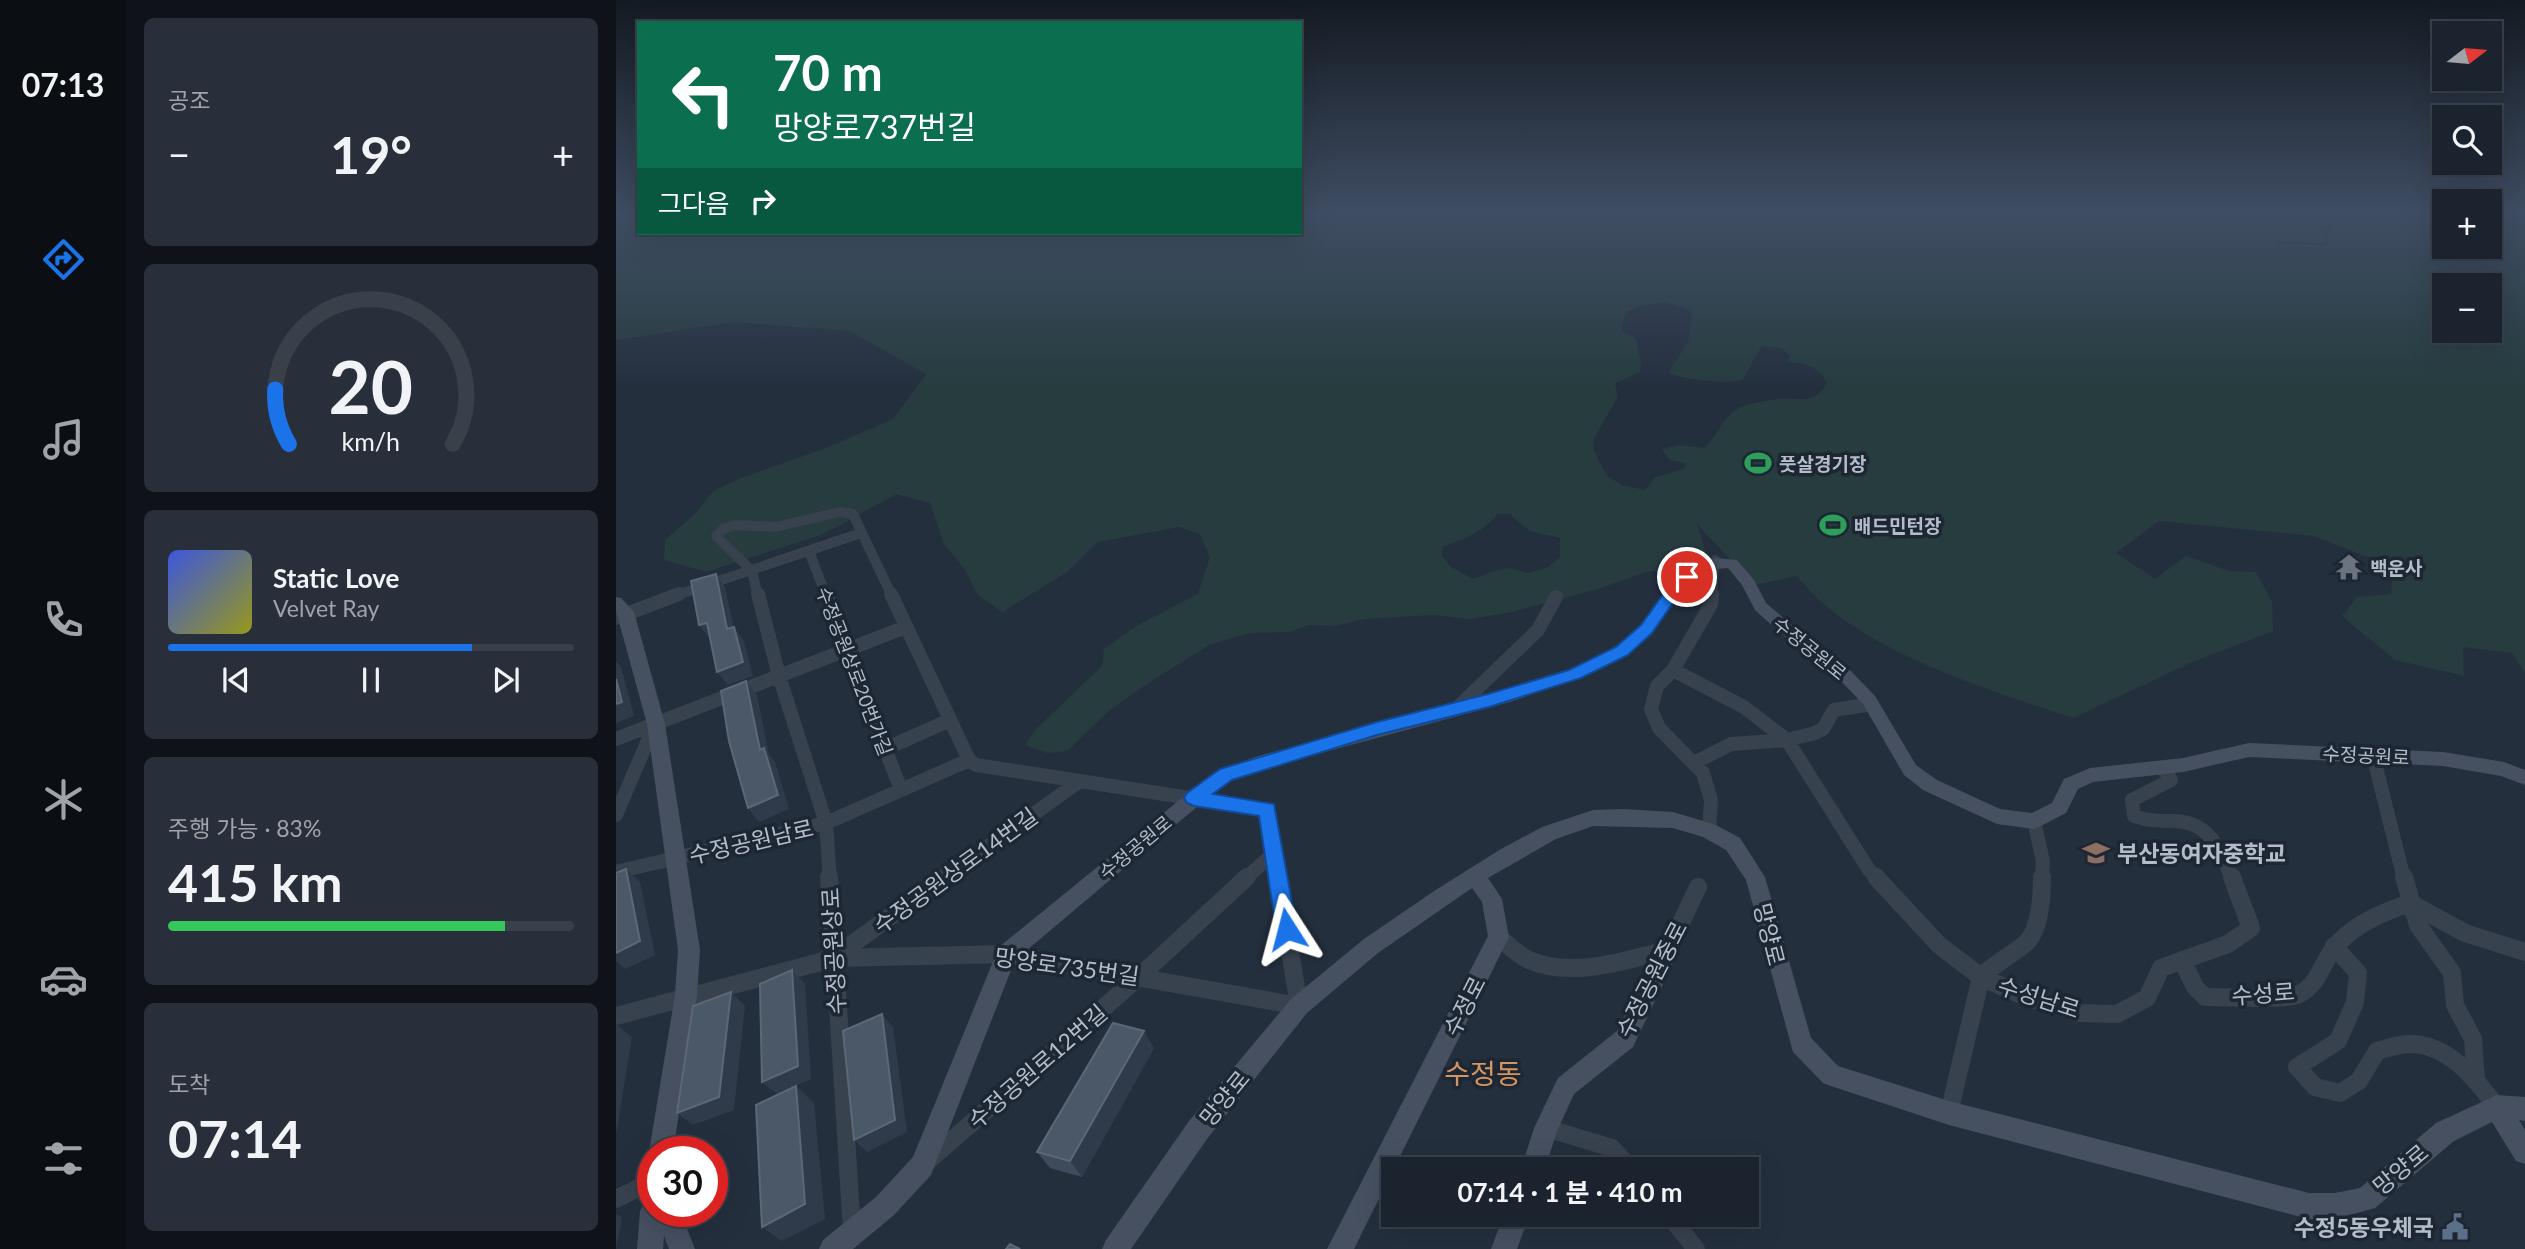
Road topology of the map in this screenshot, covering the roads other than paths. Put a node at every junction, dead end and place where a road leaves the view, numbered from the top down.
1 (861, 533) junction
2 (808, 551) junction
3 (1715, 560) junction
4 (752, 571) junction
5 (1556, 597) dead end
6 (619, 611) edge
7 (906, 627) junction
8 (847, 650) junction
9 (1673, 670) junction
10 (779, 676) junction
11 (1871, 704) junction
12 (1456, 709) junction
13 (950, 720) junction
14 (656, 724) junction
15 (616, 739) edge
16 (1787, 740) junction
17 (885, 749) junction
18 (2373, 755) junction
19 (969, 760) junction
20 (1694, 764) junction
21 (2163, 768) junction
22 (2525, 778) edge
23 (1077, 783) junction
24 (901, 790) junction
25 (1194, 798) junction
26 (616, 815) edge
27 (2034, 821) junction
28 (826, 823) junction
29 (1709, 831) junction
30 (1275, 853) junction
31 (676, 858) junction
32 (616, 872) edge
33 (1474, 876) junction
34 (1698, 887) dead end
35 (2410, 903) junction
36 (1499, 937) junction
37 (2334, 946) junction
38 (1668, 950) junction
39 (2525, 952) edge
40 (1007, 954) junction
41 (832, 958) junction
42 (2182, 960) junction
43 (1140, 976) junction
44 (1980, 977) junction
45 (686, 995) junction
46 (1299, 1006) junction
47 (616, 1016) edge
48 (2476, 1081) junction
49 (2497, 1107) junction
50 (2525, 1109) edge
51 (1949, 1113) junction
52 (1546, 1128) junction
53 (664, 1136) edge
54 (2525, 1152) edge
55 (1537, 1157) edge
56 (1620, 1157) edge
57 (922, 1166) junction
58 (637, 1189) edge
59 (616, 1199) edge
60 (652, 1227) edge
61 (673, 1227) edge
62 (1512, 1227) edge
63 (1678, 1227) edge
64 (852, 1233) junction
65 (650, 1249) edge
66 (682, 1249) edge
67 (832, 1249) edge
68 (1115, 1249) edge
69 (1340, 1249) edge
70 (1504, 1249) edge
71 (1696, 1249) edge

1 - 2 street
1 - 4 street
1 - 7 street
2 - 4 street
2 - 8 street, 수정공원상로20번가길
3 - 9 street
3 - 11 street, 수정공원로
3 - 12 street, 수정공원로
4 - 6 street, 수정공원남로
4 - 10 street, 수정공원상로
5 - 12 street
6 - 14 street, 수정공원남로
7 - 8 street
7 - 13 street
8 - 10 street
8 - 17 street, 수정공원상로20번가길
9 - 16 street, 수성남로
9 - 20 street
10 - 14 street
10 - 28 street, 수정공원상로
11 - 16 street
11 - 27 street, 수정공원로
12 - 25 street, 수정공원로
13 - 17 street
13 - 19 street
14 - 15 street
14 - 26 street
14 - 31 street, 수정공원남로
16 - 20 street
16 - 44 street, 수성남로
17 - 24 street, 수정공원상로20번가길
18 - 21 street, 수정공원로
18 - 22 street, 수정공원로
18 - 35 street
19 - 23 street
19 - 24 street, 수정공원남로
20 - 29 street
21 - 27 street, 수정공원로
21 - 42 street, 수성남로
23 - 25 street
23 - 41 street, 수정공원상로14번길
24 - 28 street, 수정공원남로
25 - 30 street
25 - 40 street, 수정공원로
27 - 44 street
28 - 31 street, 수정공원남로
28 - 41 street, 수정공원상로
29 - 33 street, 망양로
29 - 51 street, 망양로
30 - 43 street, 수정공원로12번길
30 - 46 street
31 - 32 street
31 - 45 street, 수정공원남로
33 - 36 street
33 - 46 street, 망양로
34 - 38 street, 수정공원중로
35 - 37 street, 수성로
35 - 39 street
35 - 48 street
36 - 38 street
36 - 69 street, 수정로
37 - 42 street, 수성로
37 - 48 street
38 - 52 street, 수정공원중로
40 - 41 street, 망양로735번길
40 - 43 street, 망양로735번길
40 - 57 street, 수정공원로
41 - 45 street
41 - 64 street, 수정공원상로
42 - 44 street, 수성남로
43 - 46 street, 망양로735번길
43 - 57 street, 수정공원로12번길
44 - 51 street
45 - 47 street
45 - 53 street, 수정공원남로
46 - 68 street, 망양로
48 - 49 street
49 - 50 street, 망양로
49 - 51 street, 망양로
49 - 54 street
52 - 55 street, 수정공원중로
52 - 56 street
57 - 64 street, 수정공원로
58 - 59 street
60 - 65 street
61 - 66 street
62 - 70 street
63 - 71 street
64 - 67 street, 수정공원로

